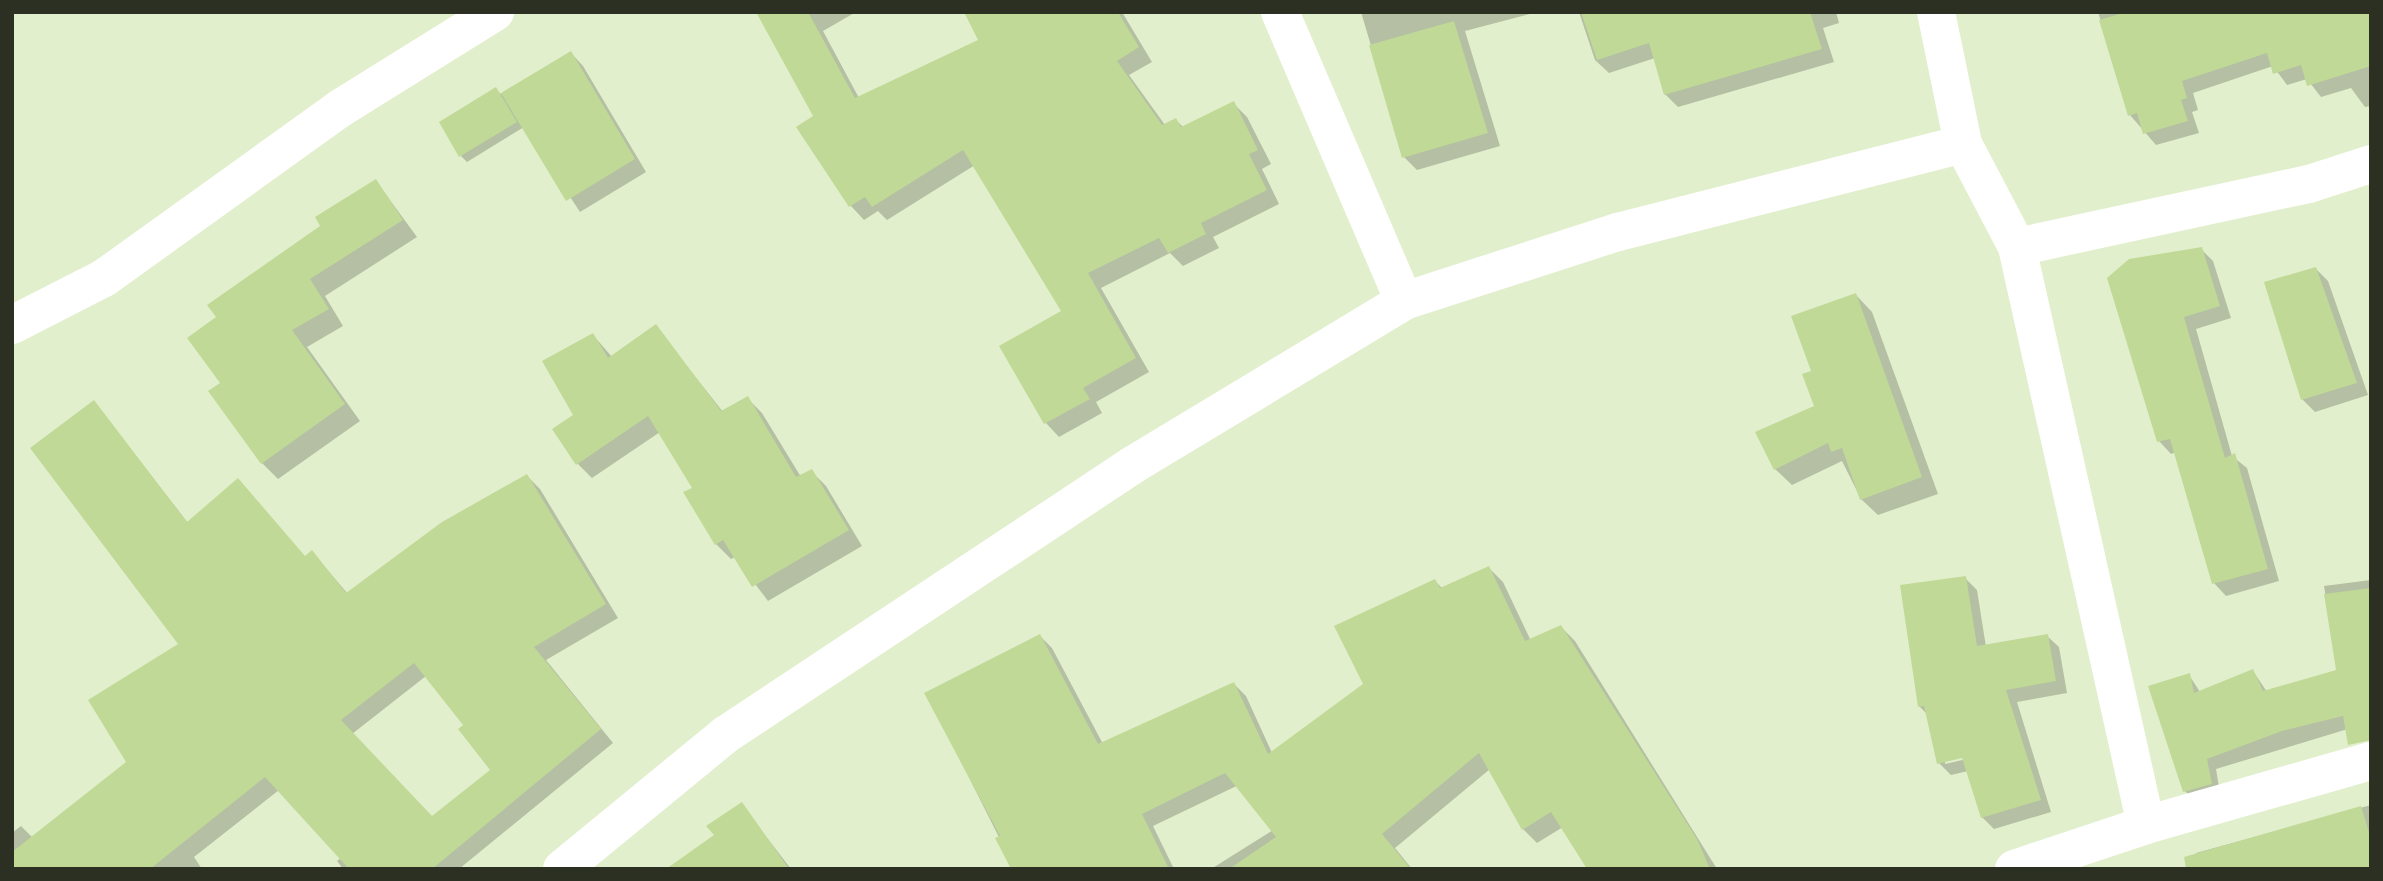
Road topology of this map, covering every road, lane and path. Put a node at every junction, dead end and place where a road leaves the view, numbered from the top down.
1 (495, 12) edge
2 (1280, 12) edge
3 (1936, 12) edge
4 (1964, 144) junction
5 (2371, 164) edge
6 (2017, 247) junction
7 (1404, 302) junction
8 (12, 325) edge
9 (2371, 761) edge
10 (2146, 825) junction
11 (562, 869) edge
12 (2014, 869) edge

1 - 8 street
2 - 7 street
3 - 4 street
4 - 6 street
4 - 7 street
5 - 6 street
6 - 10 street
7 - 11 street
9 - 10 street
10 - 12 street

